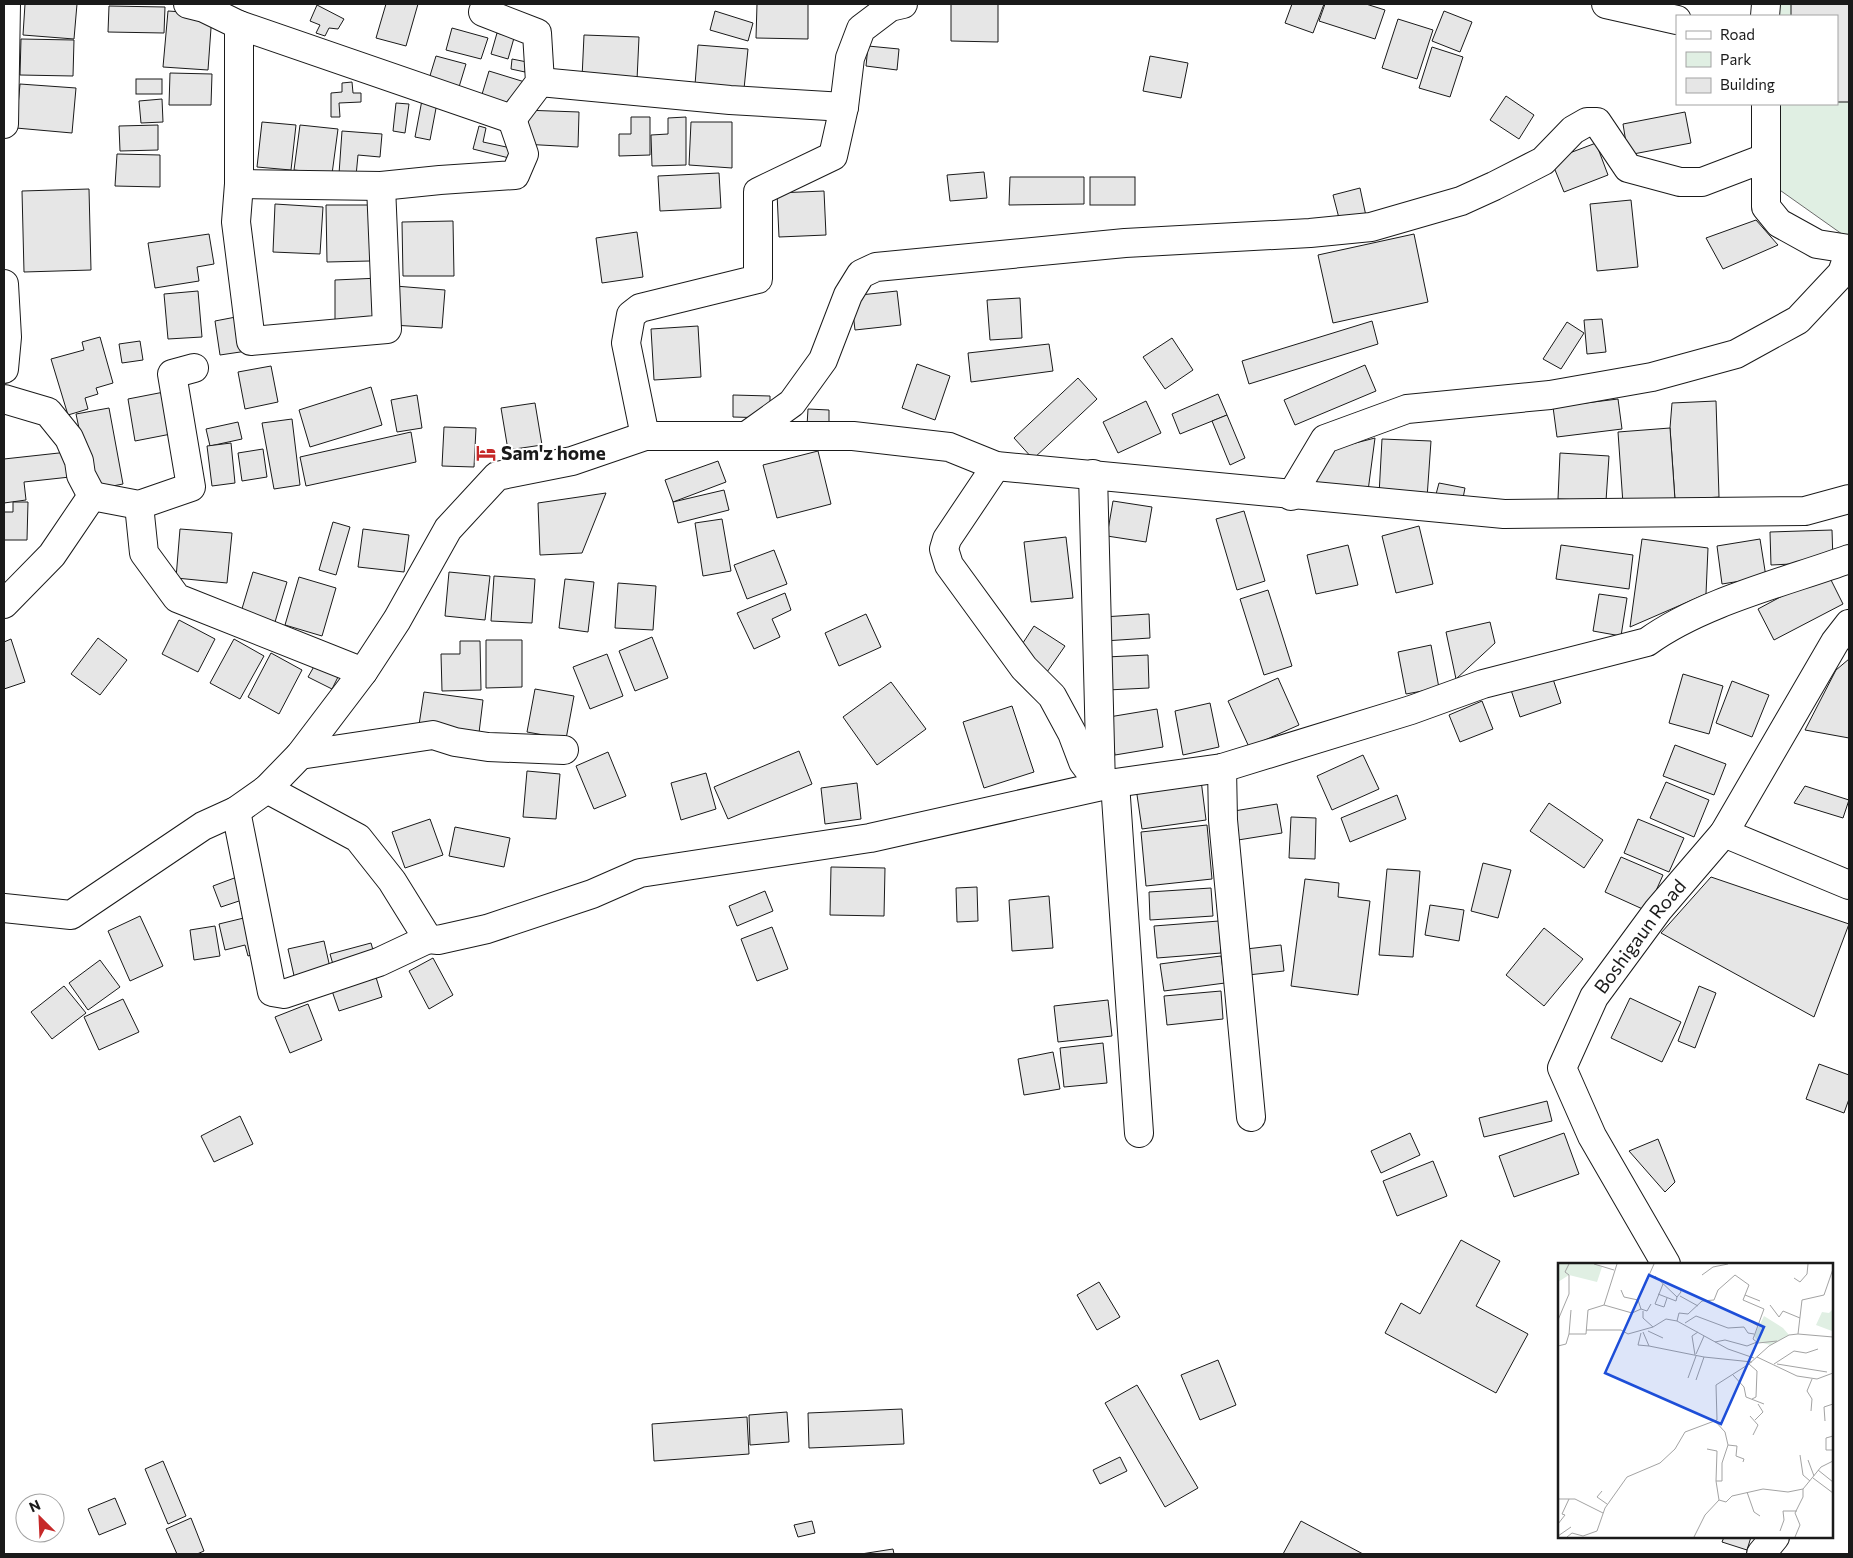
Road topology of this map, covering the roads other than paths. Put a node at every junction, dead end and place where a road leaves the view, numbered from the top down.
1 (6, 4) edge
2 (188, 4) edge
3 (486, 4) edge
4 (903, 4) edge
5 (1606, 4) edge
6 (1676, 20) edge
7 (239, 25) junction
8 (540, 82) junction
9 (1766, 105) edge
10 (844, 107) junction
11 (512, 120) junction
12 (4, 124) edge
13 (1765, 158) junction
14 (239, 184) junction
15 (381, 186) junction
16 (1849, 249) edge
17 (1849, 253) edge
18 (4, 284) edge
19 (194, 368) dead end
20 (4, 369) edge
21 (4, 400) edge
22 (749, 434) junction
23 (646, 436) junction
24 (996, 466) junction
25 (1093, 474) junction
26 (92, 496) junction
27 (1291, 496) junction
28 (1849, 499) edge
29 (139, 505) junction
30 (1849, 559) edge
31 (4, 604) edge
32 (1849, 624) edge
33 (363, 672) junction
34 (564, 750) dead end
35 (300, 754) junction
36 (1222, 768) junction
37 (1108, 784) junction
38 (267, 789) junction
39 (236, 811) junction
40 (1724, 833) junction
41 (1849, 885) edge
42 (4, 908) edge
43 (428, 939) junction
44 (1251, 1117) dead end
45 (1139, 1133) dead end
46 (1665, 1263) edge
47 (1774, 1538) edge
48 (1761, 1554) edge

1 - 12 street
2 - 7 street
3 - 8 street
4 - 10 street
5 - 6 street
7 - 11 street
7 - 14 street
8 - 10 street
8 - 11 street
9 - 13 street
10 - 23 street
11 - 15 street
13 - 16 street
13 - 22 street
14 - 15 street
14 - 15 street
17 - 27 street
18 - 20 street
19 - 29 street
21 - 26 street
22 - 23 street
22 - 24 street
23 - 33 street
24 - 25 street
24 - 37 street
25 - 27 street
25 - 37 street
26 - 29 street
26 - 31 street
27 - 28 street
29 - 33 street
30 - 36 street
32 - 40 street, Boshigaun Road
33 - 35 street
34 - 35 street
35 - 38 street
36 - 37 street
36 - 44 street
37 - 43 street
37 - 45 street
38 - 39 street
38 - 43 street
39 - 42 street
39 - 43 street
40 - 41 street
40 - 46 street, Boshigaun Road
47 - 48 street

